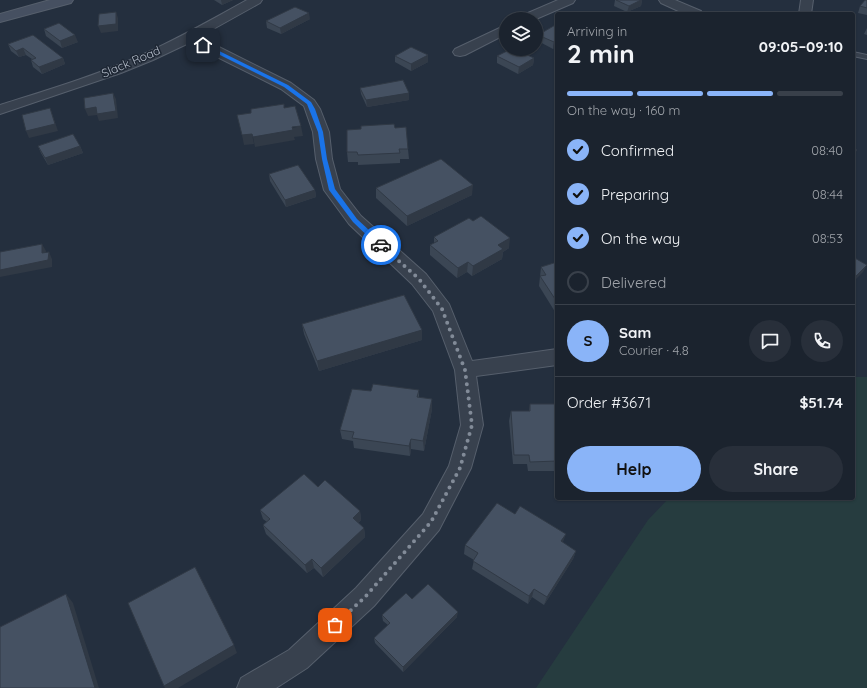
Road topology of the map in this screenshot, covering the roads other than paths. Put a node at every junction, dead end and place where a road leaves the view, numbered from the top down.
1 (66, 0) edge
2 (256, 0) edge
3 (569, 0) edge
4 (665, 0) edge
5 (807, 0) edge
6 (542, 12) edge
7 (692, 12) edge
8 (805, 12) edge
9 (0, 18) edge
10 (499, 32) edge
11 (188, 37) junction
12 (460, 52) dead end
13 (855, 54) edge
14 (867, 57) edge
15 (0, 110) edge
16 (555, 357) edge
17 (465, 370) junction
18 (251, 688) edge

1 - 9 main road
2 - 11 street, Slack Road
3 - 6 street
4 - 7 street
5 - 8 street
10 - 12 street
11 - 15 street, Slack Road
11 - 17 street
13 - 14 lane
16 - 17 street
17 - 18 street

